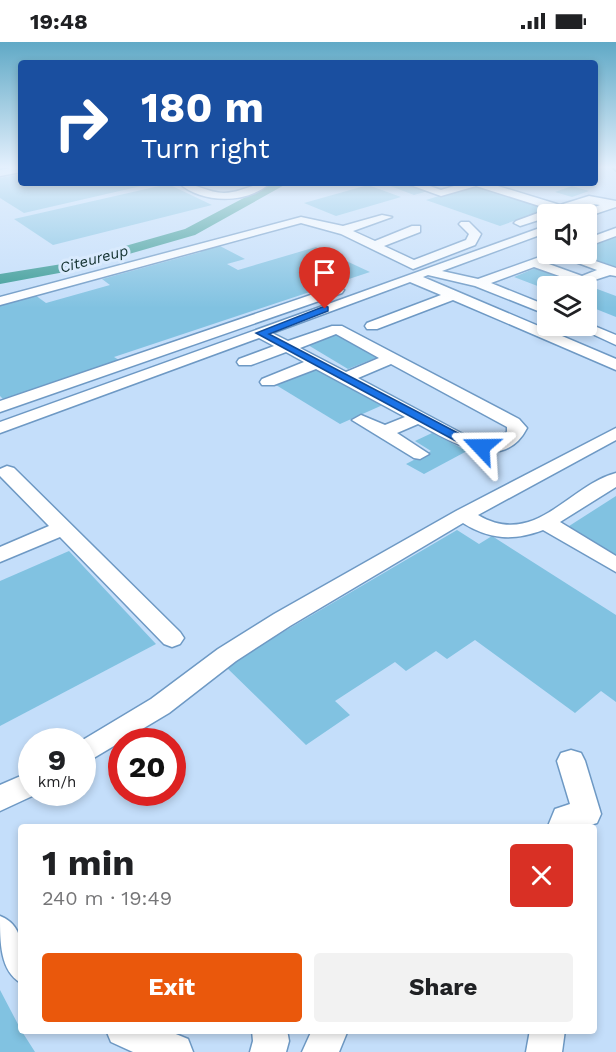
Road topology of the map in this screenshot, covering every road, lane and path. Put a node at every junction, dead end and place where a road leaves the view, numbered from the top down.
1 (386, 217) dead end
2 (537, 217) edge
3 (465, 224) dead end
4 (416, 229) dead end
5 (537, 229) edge
6 (340, 231) junction
7 (537, 232) edge
8 (616, 232) edge
9 (597, 235) edge
10 (604, 237) junction
11 (597, 239) edge
12 (446, 240) dead end
13 (398, 255) junction
14 (535, 262) joint
15 (593, 264) edge
16 (417, 271) junction
17 (613, 271) edge
18 (479, 283) junction
19 (453, 295) junction
20 (0, 300) edge
21 (537, 307) edge
22 (372, 326) dead end
23 (597, 332) edge
24 (261, 333) junction
25 (616, 340) edge
26 (286, 346) junction
27 (391, 358) junction
28 (245, 362) dead end
29 (317, 363) junction
30 (616, 365) edge
31 (346, 378) junction
32 (268, 382) dead end
33 (0, 407) edge
34 (419, 417) junction
35 (361, 420) dead end
36 (0, 428) edge
37 (384, 432) junction
38 (616, 433) edge
39 (606, 448) edge
40 (420, 454) dead end
41 (7, 472) dead end
42 (616, 479) edge
43 (463, 515) junction
44 (546, 523) junction
45 (63, 528) junction
46 (4, 547) edge
47 (616, 565) edge
48 (172, 638) dead end
49 (96, 745) edge
50 (571, 761) dead end
51 (18, 790) edge
52 (0, 799) edge
53 (563, 824) edge
54 (0, 932) edge
55 (18, 961) edge
56 (132, 1034) edge
57 (270, 1034) edge
58 (330, 1034) edge
59 (547, 1034) edge
60 (175, 1052) edge
61 (268, 1052) edge
62 (320, 1052) edge
63 (544, 1052) edge

1 - 6 street
2 - 5 street
3 - 16 street
4 - 13 street
6 - 13 street
6 - 20 street
7 - 16 street
8 - 10 street
9 - 10 street
10 - 11 street
12 - 13 street
13 - 16 street
14 - 17 street
14 - 18 street
15 - 17 street
16 - 18 street
16 - 19 street
16 - 24 street
16 - 33 street
18 - 21 street
19 - 22 street
19 - 30 street
23 - 25 street
24 - 26 street
24 - 36 street
26 - 27 street
26 - 28 street
26 - 29 street
27 - 31 street
27 - 34 street
29 - 31 street
29 - 32 street
31 - 34 street
34 - 37 street
35 - 37 street
37 - 40 street
38 - 39 street
39 - 43 street
41 - 45 street
42 - 44 street
43 - 44 street
43 - 49 street
44 - 47 street
45 - 46 street
45 - 48 street
50 - 53 street
51 - 52 street
54 - 55 street
56 - 60 street
57 - 61 street
58 - 62 street
59 - 63 street

